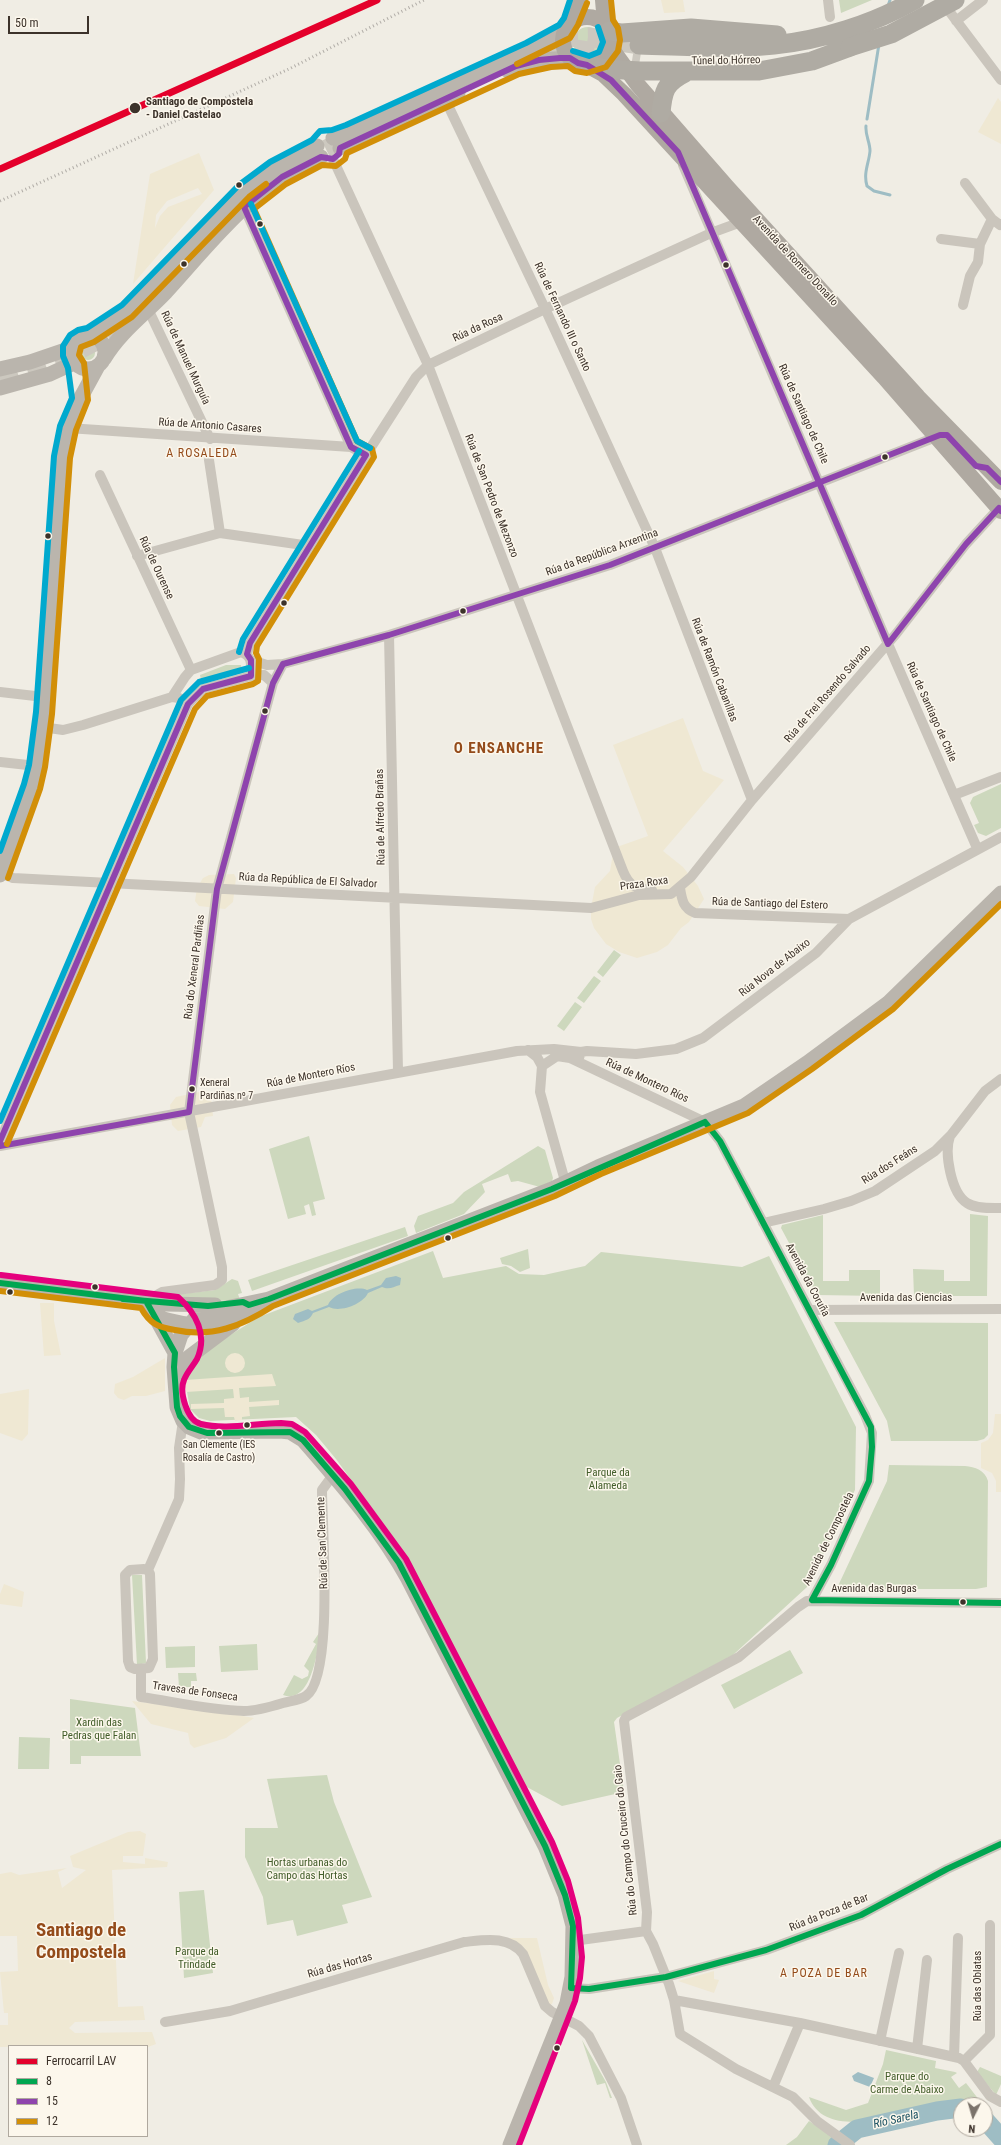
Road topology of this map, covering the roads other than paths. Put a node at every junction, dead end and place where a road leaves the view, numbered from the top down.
1 (579, 0) edge
2 (603, 0) edge
3 (828, 0) edge
4 (915, 0) edge
5 (940, 0) edge
6 (955, 0) edge
7 (983, 0) edge
8 (830, 17) dead end
9 (956, 21) junction
10 (568, 27) junction
11 (608, 34) junction
12 (810, 51) junction
13 (635, 58) junction
14 (578, 62) junction
15 (685, 73) junction
16 (1001, 80) edge
17 (445, 99) junction
18 (661, 113) junction
19 (329, 150) junction
20 (678, 152) junction
21 (965, 183) dead end
22 (244, 207) junction
23 (741, 222) junction
24 (998, 224) edge
25 (711, 233) junction
26 (941, 239) dead end
27 (980, 244) junction
28 (963, 305) dead end
29 (545, 308) junction
30 (148, 309) junction
31 (90, 335) junction
32 (71, 348) junction
33 (101, 362) junction
34 (75, 364) junction
35 (428, 364) junction
36 (0, 369) edge
37 (0, 388) edge
38 (80, 399) junction
39 (68, 428) junction
40 (937, 436) junction
41 (210, 439) junction
42 (351, 447) junction
43 (366, 455) junction
44 (209, 460) dead end
45 (987, 468) junction
46 (100, 475) dead end
47 (820, 482) junction
48 (1001, 482) edge
49 (1000, 508) edge
50 (220, 533) junction
51 (310, 546) junction
52 (655, 548) junction
53 (137, 556) junction
54 (517, 595) junction
55 (389, 635) junction
56 (888, 644) junction
57 (249, 657) junction
58 (283, 664) junction
59 (191, 670) junction
60 (251, 676) junction
61 (272, 683) junction
62 (0, 692) edge
63 (44, 697) junction
64 (172, 697) junction
65 (188, 704) junction
66 (42, 727) junction
67 (0, 762) edge
68 (37, 766) junction
69 (1001, 777) edge
70 (954, 795) junction
71 (752, 800) junction
72 (1001, 837) edge
73 (614, 848) joint
74 (977, 848) junction
75 (0, 874) edge
76 (691, 877) joint
77 (112, 883) junction
78 (217, 889) junction
79 (679, 889) junction
80 (1001, 893) edge
81 (395, 897) junction
82 (591, 908) joint
83 (691, 911) joint
84 (849, 919) junction
85 (528, 1050) junction
86 (580, 1057) junction
87 (542, 1066) junction
88 (398, 1071) junction
89 (1001, 1079) edge
90 (189, 1112) junction
91 (705, 1122) junction
92 (950, 1135) junction
93 (0, 1141) edge
94 (0, 1146) edge
95 (935, 1151) junction
96 (948, 1156) junction
97 (565, 1181) junction
98 (1001, 1208) edge
99 (763, 1224) junction
100 (0, 1283) edge
101 (269, 1299) junction
102 (146, 1301) junction
103 (173, 1304) junction
104 (249, 1305) junction
105 (1001, 1309) edge
106 (810, 1310) junction
107 (156, 1317) junction
108 (239, 1318) junction
109 (190, 1324) junction
110 (174, 1353) junction
111 (189, 1357) junction
112 (176, 1379) junction
113 (183, 1421) junction
114 (872, 1455) joint
115 (333, 1475) junction
116 (148, 1570) junction
117 (812, 1600) junction
118 (1001, 1603) edge
119 (897, 1609) dead end
120 (140, 1670) junction
121 (245, 1711) joint
122 (624, 1721) joint
123 (997, 1846) edge
124 (990, 1925) dead end
125 (646, 1931) junction
126 (958, 1938) dead end
127 (573, 1941) junction
128 (899, 1952) dead end
129 (927, 1960) dead end
130 (666, 1977) junction
131 (570, 1988) junction
132 (674, 2000) junction
133 (556, 2014) junction
134 (165, 2022) dead end
135 (800, 2023) junction
136 (880, 2041) junction
137 (917, 2049) junction
138 (954, 2057) junction
139 (964, 2061) junction
140 (773, 2087) junction
141 (1001, 2102) edge
142 (510, 2145) edge
143 (636, 2145) edge
144 (850, 2145) edge

1 - 10 main road
2 - 11 main road
3 - 8 street
4 - 12 highway
5 - 9 street
6 - 12 highway, bridge
7 - 9 street
9 - 16 street
10 - 11 main road
10 - 14 main road
10 - 19 street
11 - 12 highway
11 - 13 main road, Avenida de Romero Donallo
11 - 14 main road
12 - 13 highway, Túnel do Hórreo
12 - 15 highway
13 - 14 highway
13 - 15 highway
13 - 18 main road, Avenida de Romero Donallo
14 - 17 street
14 - 20 main road, Avenida de Romero Donallo
15 - 18 highway
17 - 19 street
17 - 29 street, Rúa de Fernando III o Santo
18 - 45 main road, Avenida de Romero Donallo
19 - 22 street
19 - 31 street
19 - 35 street, Rúa de San Pedro de Mezonzo
20 - 23 main road, Avenida de Romero Donallo
20 - 25 street, Rúa de Santiago de Chile
21 - 24 street
22 - 30 street
22 - 42 street
23 - 25 street, Rúa da Rosa
23 - 40 main road, Avenida de Romero Donallo
24 - 27 street
25 - 29 street, Rúa da Rosa
25 - 47 street, Rúa de Santiago de Chile
26 - 27 street
27 - 28 street
29 - 35 street, Rúa da Rosa
29 - 52 street, Rúa de Fernando III o Santo
30 - 33 street
30 - 41 street, Rúa de Manuel Murguía
31 - 32 street
31 - 33 street
32 - 34 street
32 - 36 street
33 - 34 street
33 - 38 street
34 - 37 street
34 - 38 street
35 - 43 street, Rúa da Rosa
35 - 54 street, Rúa de San Pedro de Mezonzo
38 - 39 street
39 - 41 street, Rúa de Antonio Casares
39 - 63 street
40 - 45 street, Avenida de Romero Donallo
40 - 47 street, Rúa da República Arxentina
40 - 49 main road, Avenida de Romero Donallo
41 - 42 street, Rúa de Antonio Casares
42 - 43 street
43 - 51 street, Rúa da Rosa
44 - 50 street
45 - 48 main road, Avenida de Romero Donallo
46 - 53 street, Rúa de Ourense
47 - 52 street, Rúa da República Arxentina
47 - 56 street, Rúa de Santiago de Chile
49 - 56 street, Rúa de Frei Rosendo Salvado
50 - 51 street
50 - 53 street
51 - 57 street, Rúa da Rosa
52 - 54 street, Rúa da República Arxentina
52 - 71 street, Rúa de Ramón Cabanillas
53 - 59 street, Rúa de Ourense
54 - 55 street, Rúa da República Arxentina
54 - 73 street, Rúa de San Pedro de Mezonzo
55 - 58 street, Rúa da República Arxentina
55 - 81 street, Rúa de Alfredo Brañas
56 - 70 street, Rúa de Santiago de Chile
56 - 71 street, Rúa de Frei Rosendo Salvado
57 - 58 street, Rúa da República Arxentina
57 - 59 street
57 - 60 street
58 - 61 street, Rúa do Xeneral Pardiñas
59 - 64 street
60 - 61 street
60 - 65 street
61 - 78 street, Rúa do Xeneral Pardiñas
62 - 63 street
63 - 66 street
64 - 65 street
64 - 66 street
65 - 77 street
66 - 68 street
67 - 68 street
68 - 75 street
69 - 70 street
70 - 74 street, Rúa de Santiago de Chile
71 - 76 street, Rúa de Frei Rosendo Salvado
72 - 74 street, Rúa Nova de Abaixo
73 - 79 street, Praza Roxa
74 - 84 street, Rúa Nova de Abaixo
75 - 77 street, Rúa da República de El Salvador
76 - 79 street, Praza Roxa
77 - 78 street, Rúa da República de El Salvador
77 - 93 street
78 - 81 street, Rúa da República de El Salvador
78 - 90 street, Rúa do Xeneral Pardiñas
79 - 82 street, Praza Roxa
79 - 83 street, Praza Roxa
80 - 91 street
81 - 82 street, Rúa da República de El Salvador
81 - 88 street, Rúa de Alfredo Brañas
83 - 84 street, Rúa de Santiago del Estero
84 - 86 street, Rúa Nova de Abaixo
85 - 86 street, Rúa de Montero Ríos
85 - 87 street
85 - 88 street, Rúa de Montero Ríos
86 - 87 street
86 - 91 street, Rúa de Montero Ríos
87 - 97 street
88 - 90 street, Rúa de Montero Ríos
89 - 92 street, Rúa dos Feáns
90 - 94 street, Rúa de Montero Ríos
90 - 102 street, Rúa do Xeneral Pardiñas
91 - 97 street
91 - 99 street, Avenida da Coruña
92 - 95 street, Rúa dos Feáns
92 - 96 street
95 - 96 street
95 - 99 street, Rúa dos Feáns
96 - 98 street
97 - 101 street
99 - 106 street, Avenida da Coruña
100 - 102 street
101 - 104 street
101 - 108 street
102 - 103 street
102 - 107 street
103 - 104 street
103 - 109 street
104 - 109 street
105 - 106 street, Avenida das Ciencias
106 - 114 street, Avenida da Coruña
107 - 109 street
107 - 110 street
108 - 109 street
108 - 111 street
109 - 110 street
109 - 111 street
110 - 112 street
111 - 112 street
112 - 113 street
113 - 115 street
113 - 116 street
114 - 117 street, Avenida de Compostela
115 - 121 street, Rúa de San Clemente
115 - 127 street
116 - 120 street
116 - 120 street
117 - 118 street, Avenida das Burgas
117 - 119 street, Avenida das Burgas
117 - 122 street, Avenida de Compostela
120 - 121 street, Travesa de Fonseca
122 - 125 street, Rúa do Campo do Cruceiro do Gaio
123 - 130 street, Rúa da Poza de Bar
124 - 139 street, Rúa das Oblatas
125 - 127 street
125 - 130 street, Rúa do Campo do Cruceiro do Gaio
126 - 138 street, Rúa das Oblatas
127 - 131 street
128 - 136 street
129 - 137 street
130 - 131 street, Rúa da Poza de Bar
130 - 132 street, Rúa do Campo do Cruceiro do Gaio
131 - 133 street
132 - 135 street
132 - 140 street, Rúa do Campo do Cruceiro do Gaio
133 - 134 street, Rúa das Hortas
133 - 142 street
133 - 143 street
135 - 136 street
135 - 140 street
136 - 137 street
137 - 138 street
138 - 139 street
139 - 141 street
140 - 144 street

